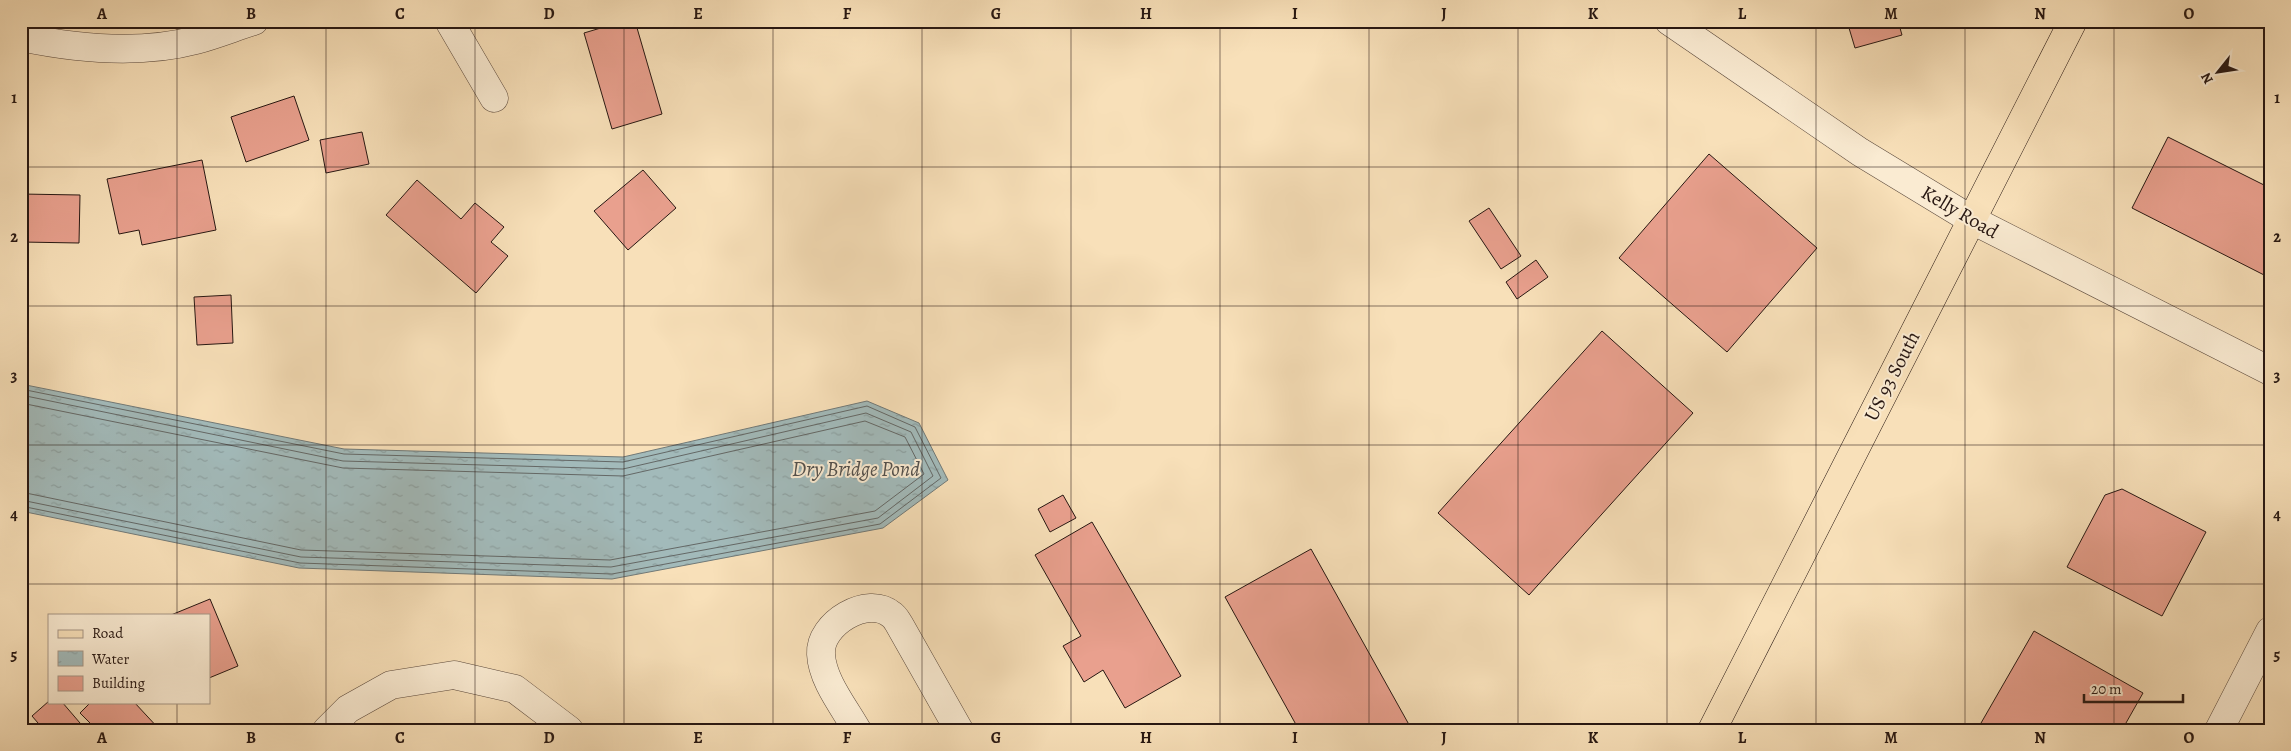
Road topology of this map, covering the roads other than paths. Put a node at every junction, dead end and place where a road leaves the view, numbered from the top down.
1 (254, 21) edge
2 (449, 21) edge
3 (1669, 21) edge
4 (2072, 21) edge
5 (21, 37) edge
6 (494, 98) dead end
7 (1972, 220) junction
8 (2270, 371) edge
9 (2270, 631) edge
10 (327, 730) edge
11 (569, 730) edge
12 (857, 730) edge
13 (959, 730) edge
14 (1712, 730) edge
15 (2219, 730) edge

1 - 5 street
2 - 6 street
3 - 7 street, Kelly Road
4 - 7 main road, US 93 South
7 - 8 street, Kelly Road
7 - 14 main road, US 93 South
9 - 15 street
10 - 11 street
12 - 13 street

